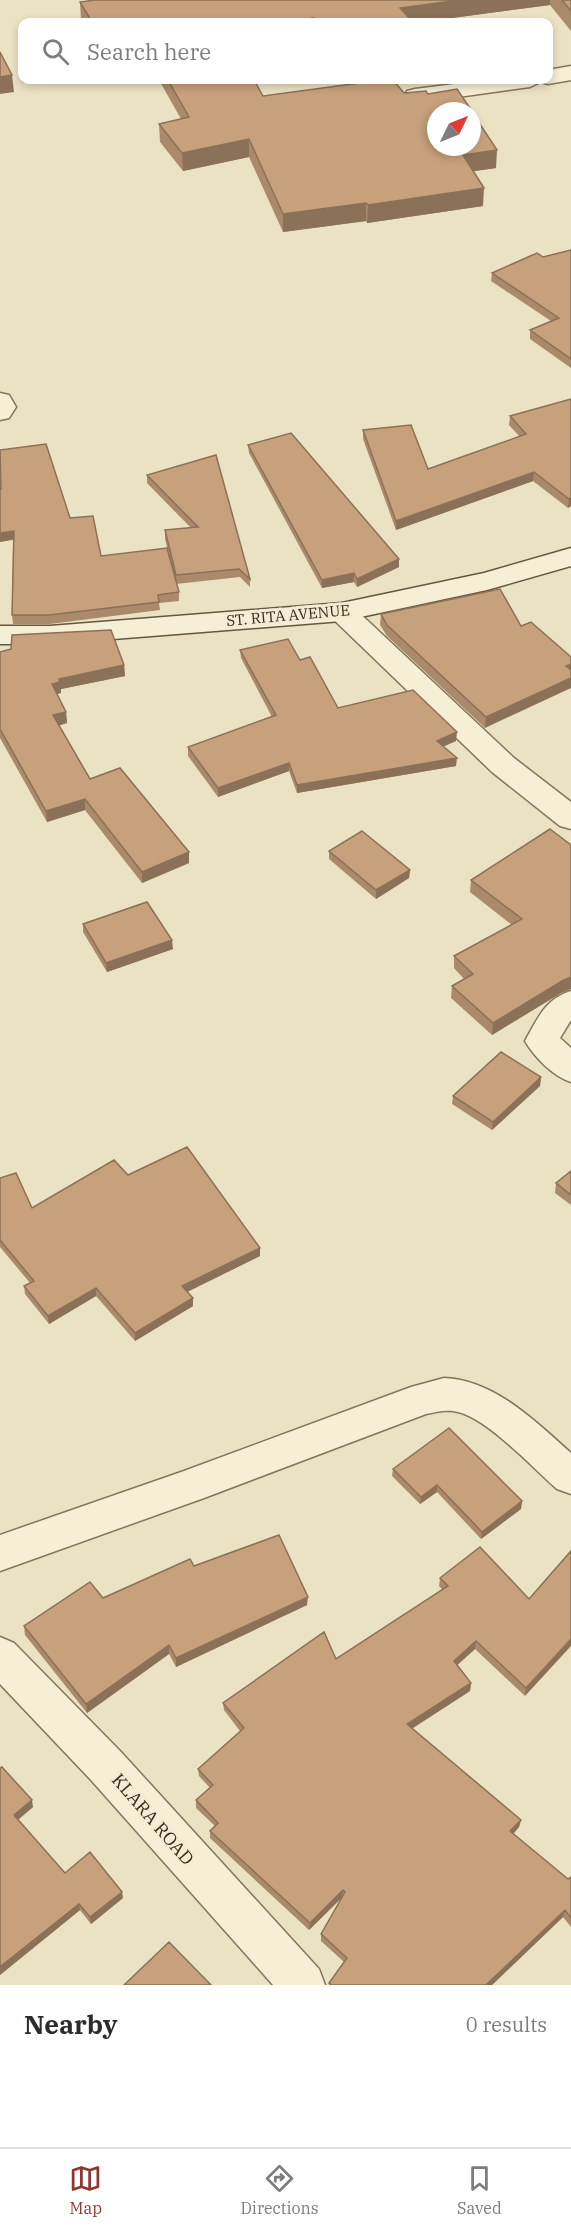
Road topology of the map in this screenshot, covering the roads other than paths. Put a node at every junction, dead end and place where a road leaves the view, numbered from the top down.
1 (571, 73) edge
2 (553, 76) edge
3 (502, 84) edge
4 (416, 96) edge
5 (0, 401) edge
6 (0, 412) edge
7 (571, 557) edge
8 (342, 612) junction
9 (2, 632) edge
10 (571, 818) edge
11 (571, 1003) edge
12 (571, 1069) edge
13 (571, 1477) edge
14 (0, 1553) edge
15 (0, 1656) edge
16 (303, 1985) edge

1 - 2 street
3 - 4 street
5 - 6 street
7 - 8 street, ST. RITA AVENUE
8 - 9 street, ST. RITA AVENUE
8 - 10 street
11 - 12 street
13 - 14 street
15 - 16 street, KLARA ROAD

